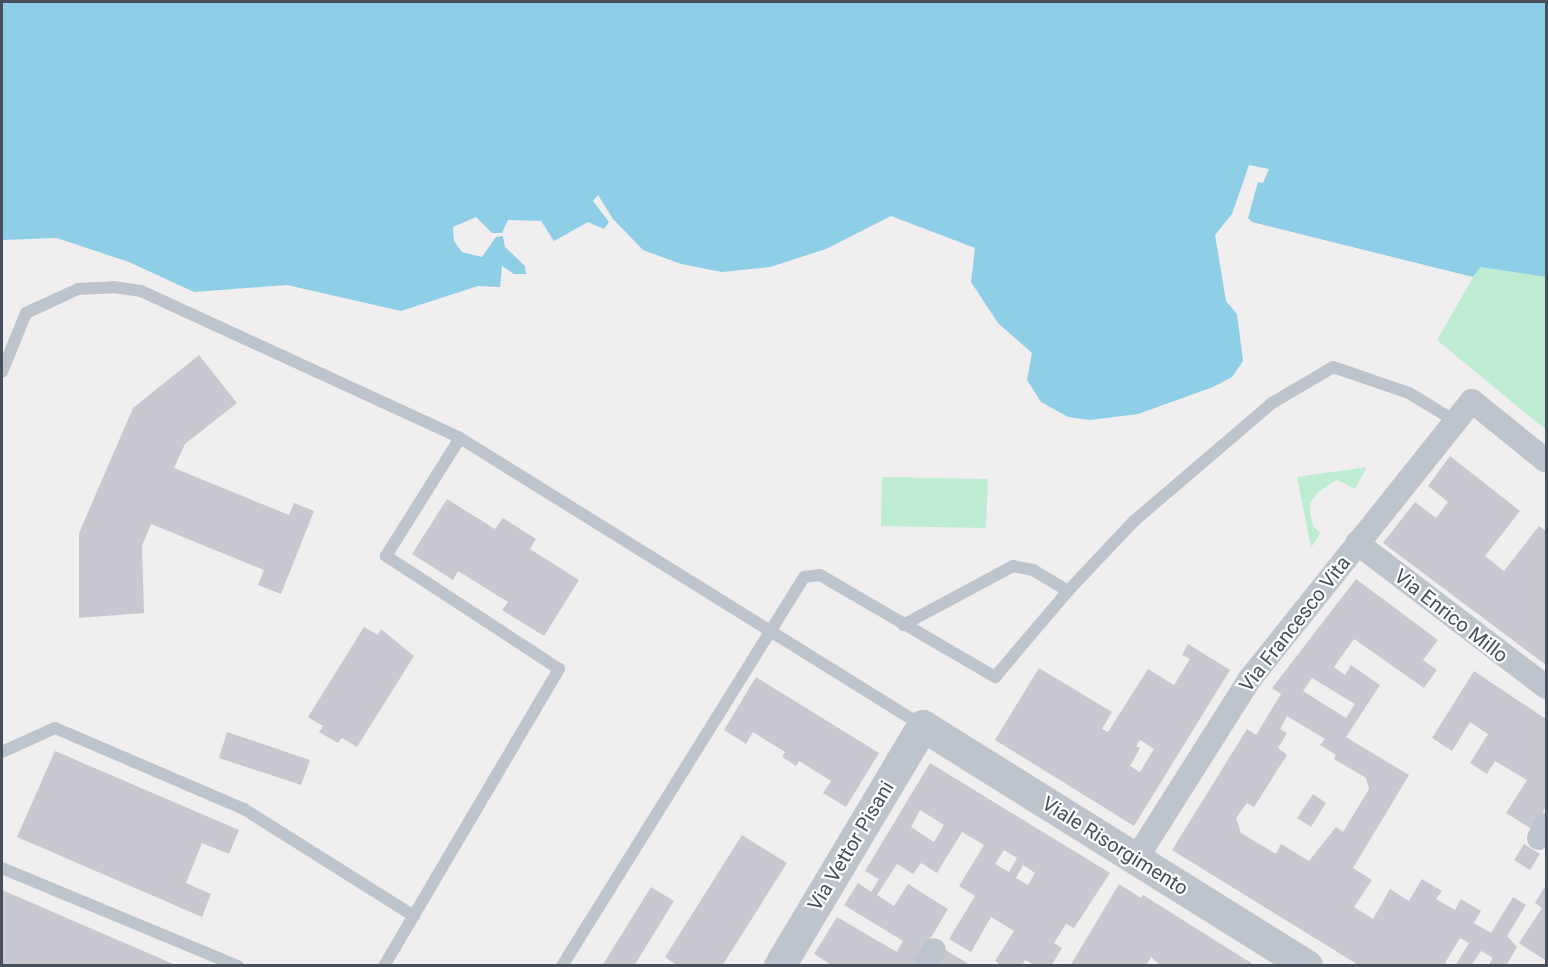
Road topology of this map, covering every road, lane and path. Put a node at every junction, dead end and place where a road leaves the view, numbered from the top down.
1 (2, 372) edge
2 (1455, 421) junction
3 (460, 438) junction
4 (1546, 461) edge
5 (1357, 543) junction
6 (1068, 591) junction
7 (903, 625) junction
8 (771, 630) junction
9 (1546, 687) edge
10 (923, 726) junction
11 (2, 752) edge
12 (1136, 859) junction
13 (2, 868) edge
14 (414, 916) junction
15 (237, 966) edge
16 (384, 966) edge
17 (562, 966) edge
18 (780, 966) edge
19 (1307, 966) edge

1 - 3 lane
2 - 4 street, Via Francesco Vita
2 - 5 street, Via Francesco Vita
2 - 6 lane
3 - 8 lane
3 - 14 lane
5 - 9 street, Via Enrico Millo
5 - 12 street, Via Francesco Vita
6 - 7 lane
6 - 7 lane
7 - 8 lane
8 - 10 lane
8 - 17 lane
10 - 12 street, Viale Risorgimento
10 - 18 street, Via Vettor Pisani
11 - 14 lane
12 - 19 street, Viale Risorgimento
13 - 15 lane
14 - 16 lane

